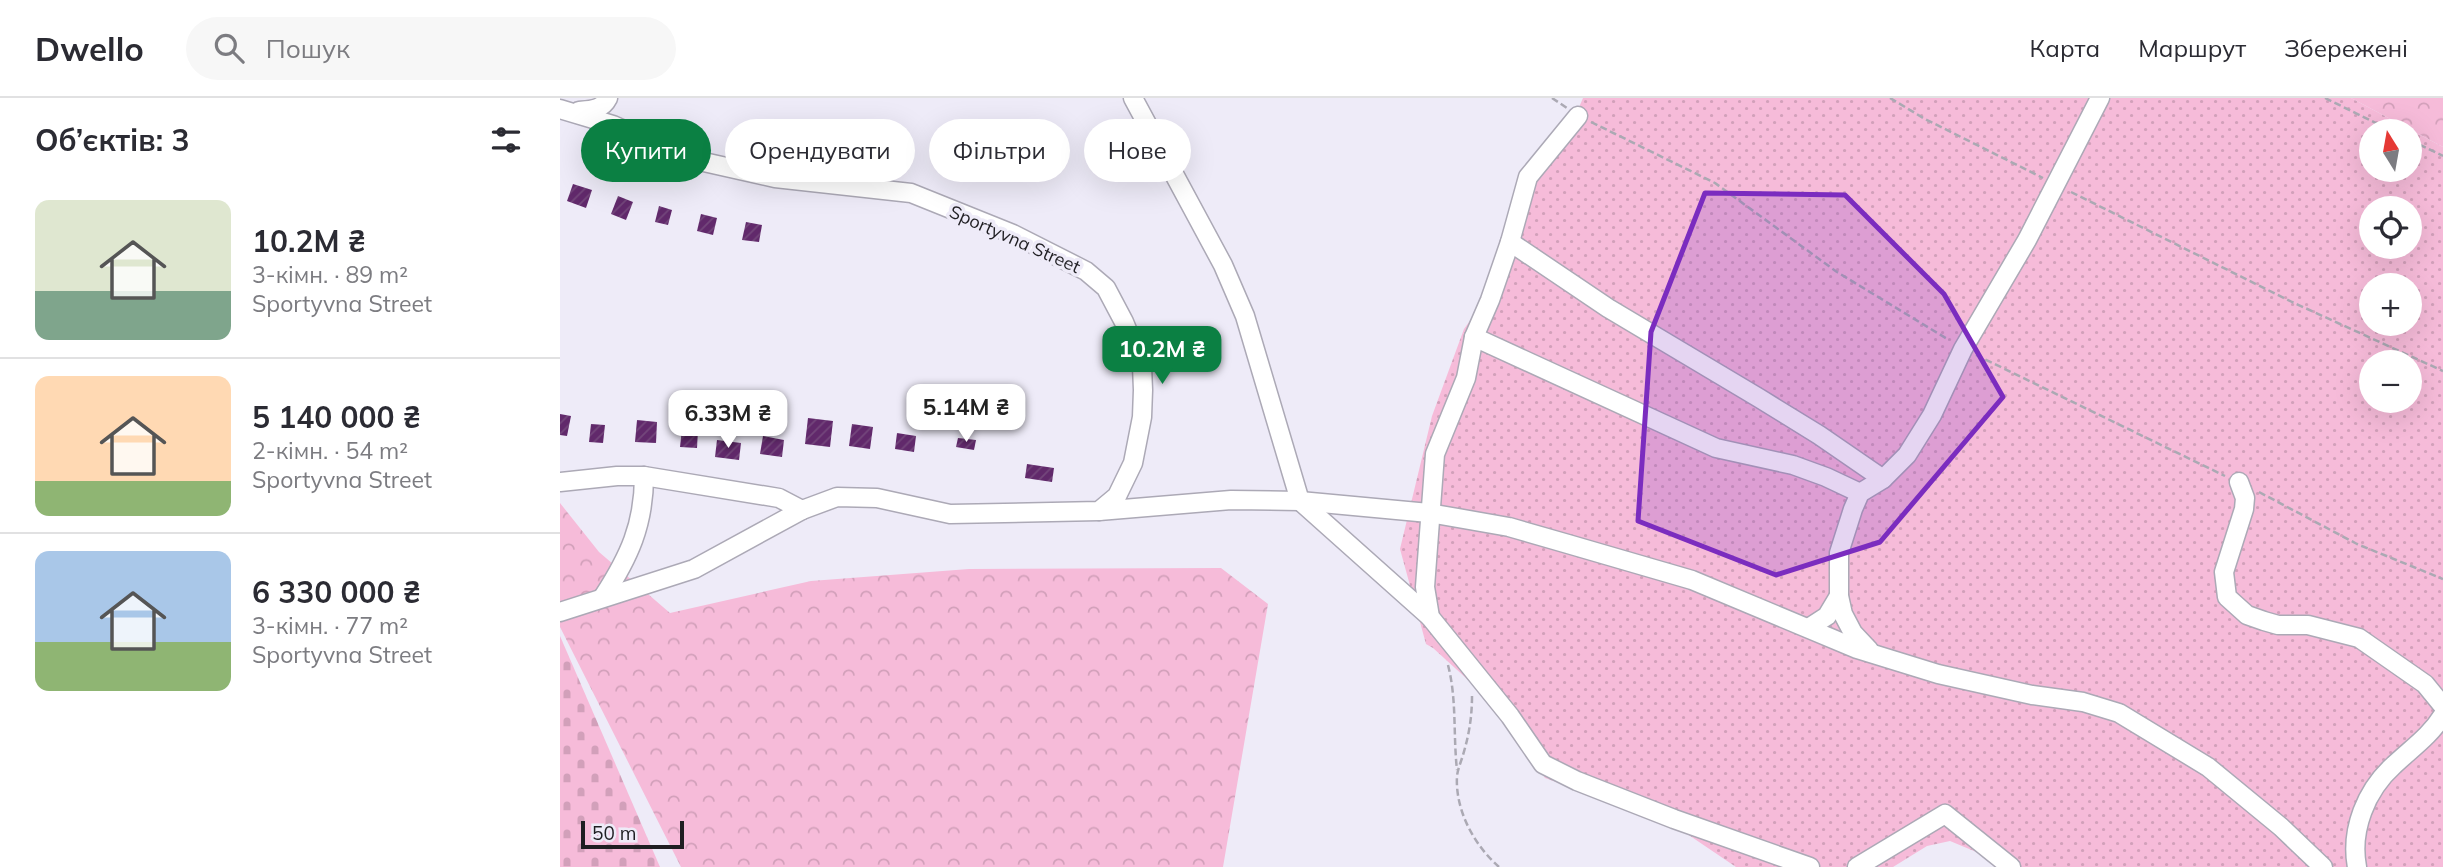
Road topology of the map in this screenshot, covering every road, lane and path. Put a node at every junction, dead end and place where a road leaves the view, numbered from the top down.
1 (1133, 98) edge
2 (1552, 98) edge
3 (1890, 98) edge
4 (2100, 98) edge
5 (2325, 98) edge
6 (607, 101) edge
7 (568, 110) edge
8 (1578, 116) junction
9 (595, 119) edge
10 (612, 119) edge
11 (2368, 119) edge
12 (2422, 146) edge
13 (2443, 156) edge
14 (711, 164) edge
15 (2056, 184) junction
16 (1510, 242) junction
17 (1474, 337) junction
18 (1963, 349) junction
19 (2443, 371) edge
20 (644, 476) junction
21 (1883, 479) junction
22 (560, 482) edge
23 (2239, 482) junction
24 (1860, 493) junction
25 (1300, 501) junction
26 (802, 510) junction
27 (1099, 511) junction
28 (1429, 513) junction
29 (2443, 579) edge
30 (1839, 596) junction
31 (603, 597) junction
32 (560, 612) edge
33 (1430, 617) junction
34 (1810, 627) junction
35 (1871, 653) junction
36 (1447, 658) dead end
37 (1472, 688) dead end
38 (2443, 706) edge
39 (2443, 715) edge
40 (1457, 773) junction
41 (1499, 867) edge
42 (1810, 867) edge
43 (1857, 867) edge
44 (2011, 867) edge
45 (2323, 867) edge
46 (2357, 867) edge

1 - 25 street
2 - 8 path
3 - 15 path
4 - 15 street
5 - 11 path
6 - 7 street
6 - 10 street
7 - 9 street, Sportyvna Street
8 - 16 street
8 - 18 path
12 - 13 path
14 - 27 street, Sportyvna Street
15 - 18 street
15 - 19 path
16 - 17 street
16 - 21 street
17 - 24 street
17 - 28 street
18 - 21 street
18 - 23 path
20 - 22 street
20 - 26 street
20 - 31 street
21 - 24 street
23 - 29 path
23 - 38 street
24 - 30 street
25 - 27 street
25 - 28 street
25 - 33 street
26 - 27 street
26 - 31 street
28 - 33 street
28 - 34 street
30 - 34 street
30 - 35 street
31 - 32 street
33 - 42 street
34 - 35 street
35 - 45 street
36 - 40 path
37 - 40 path
39 - 46 street
40 - 41 path
43 - 44 street

